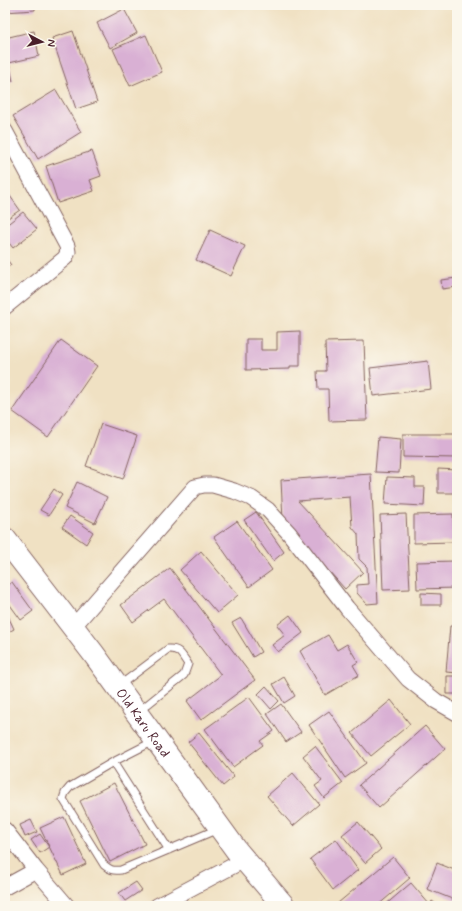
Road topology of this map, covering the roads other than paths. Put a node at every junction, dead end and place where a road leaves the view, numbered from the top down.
1 (5, 131) edge
2 (5, 307) edge
3 (5, 539) edge
4 (72, 627) junction
5 (117, 687) junction
6 (137, 713) junction
7 (457, 713) edge
8 (156, 740) junction
9 (113, 762) junction
10 (220, 828) junction
11 (5, 830) edge
12 (169, 850) junction
13 (244, 860) junction
14 (36, 870) junction
15 (5, 887) edge
16 (67, 906) edge
17 (157, 906) edge
18 (284, 906) edge

1 - 2 street
3 - 4 main road, Old Karu Road
4 - 5 main road, Old Karu Road
4 - 7 street
5 - 6 main road, Old Karu Road
5 - 6 lane
6 - 8 main road, Old Karu Road
8 - 9 lane
8 - 10 main road, Old Karu Road
9 - 12 lane
9 - 12 lane
10 - 12 lane
10 - 13 main road, Old Karu Road
11 - 14 street
13 - 17 street
13 - 18 main road, Old Karu Road
14 - 15 street
14 - 16 street

